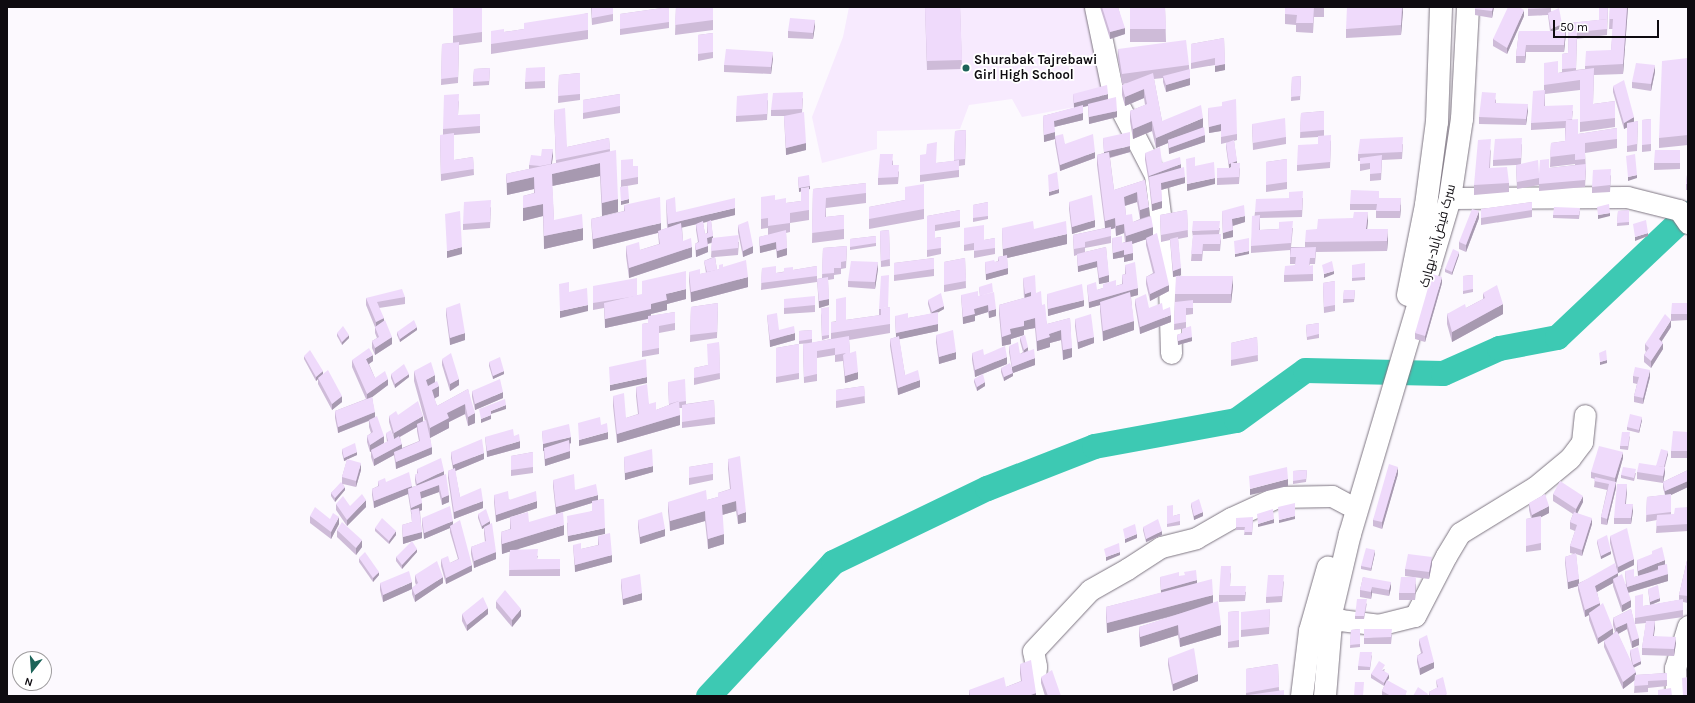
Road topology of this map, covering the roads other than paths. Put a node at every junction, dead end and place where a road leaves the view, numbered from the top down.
1 (1095, 7) edge
2 (1441, 7) edge
3 (1468, 7) edge
4 (1450, 198) junction
5 (1683, 217) edge
6 (1404, 334) junction
7 (1171, 353) dead end
8 (1585, 414) dead end
9 (1367, 458) junction
10 (1347, 504) junction
11 (1331, 623) junction
12 (1688, 626) edge
13 (1310, 631) junction
14 (1041, 696) edge
15 (1302, 696) edge
16 (1325, 696) edge
17 (1676, 696) edge

1 - 7 street
2 - 6 main road, سرک فیض‌آباد-بهارک
3 - 4 main road, سرک فیض‌آباد-بهارک
4 - 5 street
4 - 6 main road, سرک فیض‌آباد-بهارک
6 - 9 main road, سرک فیض‌آباد-بهارک
8 - 11 street
9 - 10 main road
9 - 11 main road
10 - 13 main road
10 - 14 street
11 - 13 street
11 - 16 main road
12 - 17 street
13 - 15 main road

